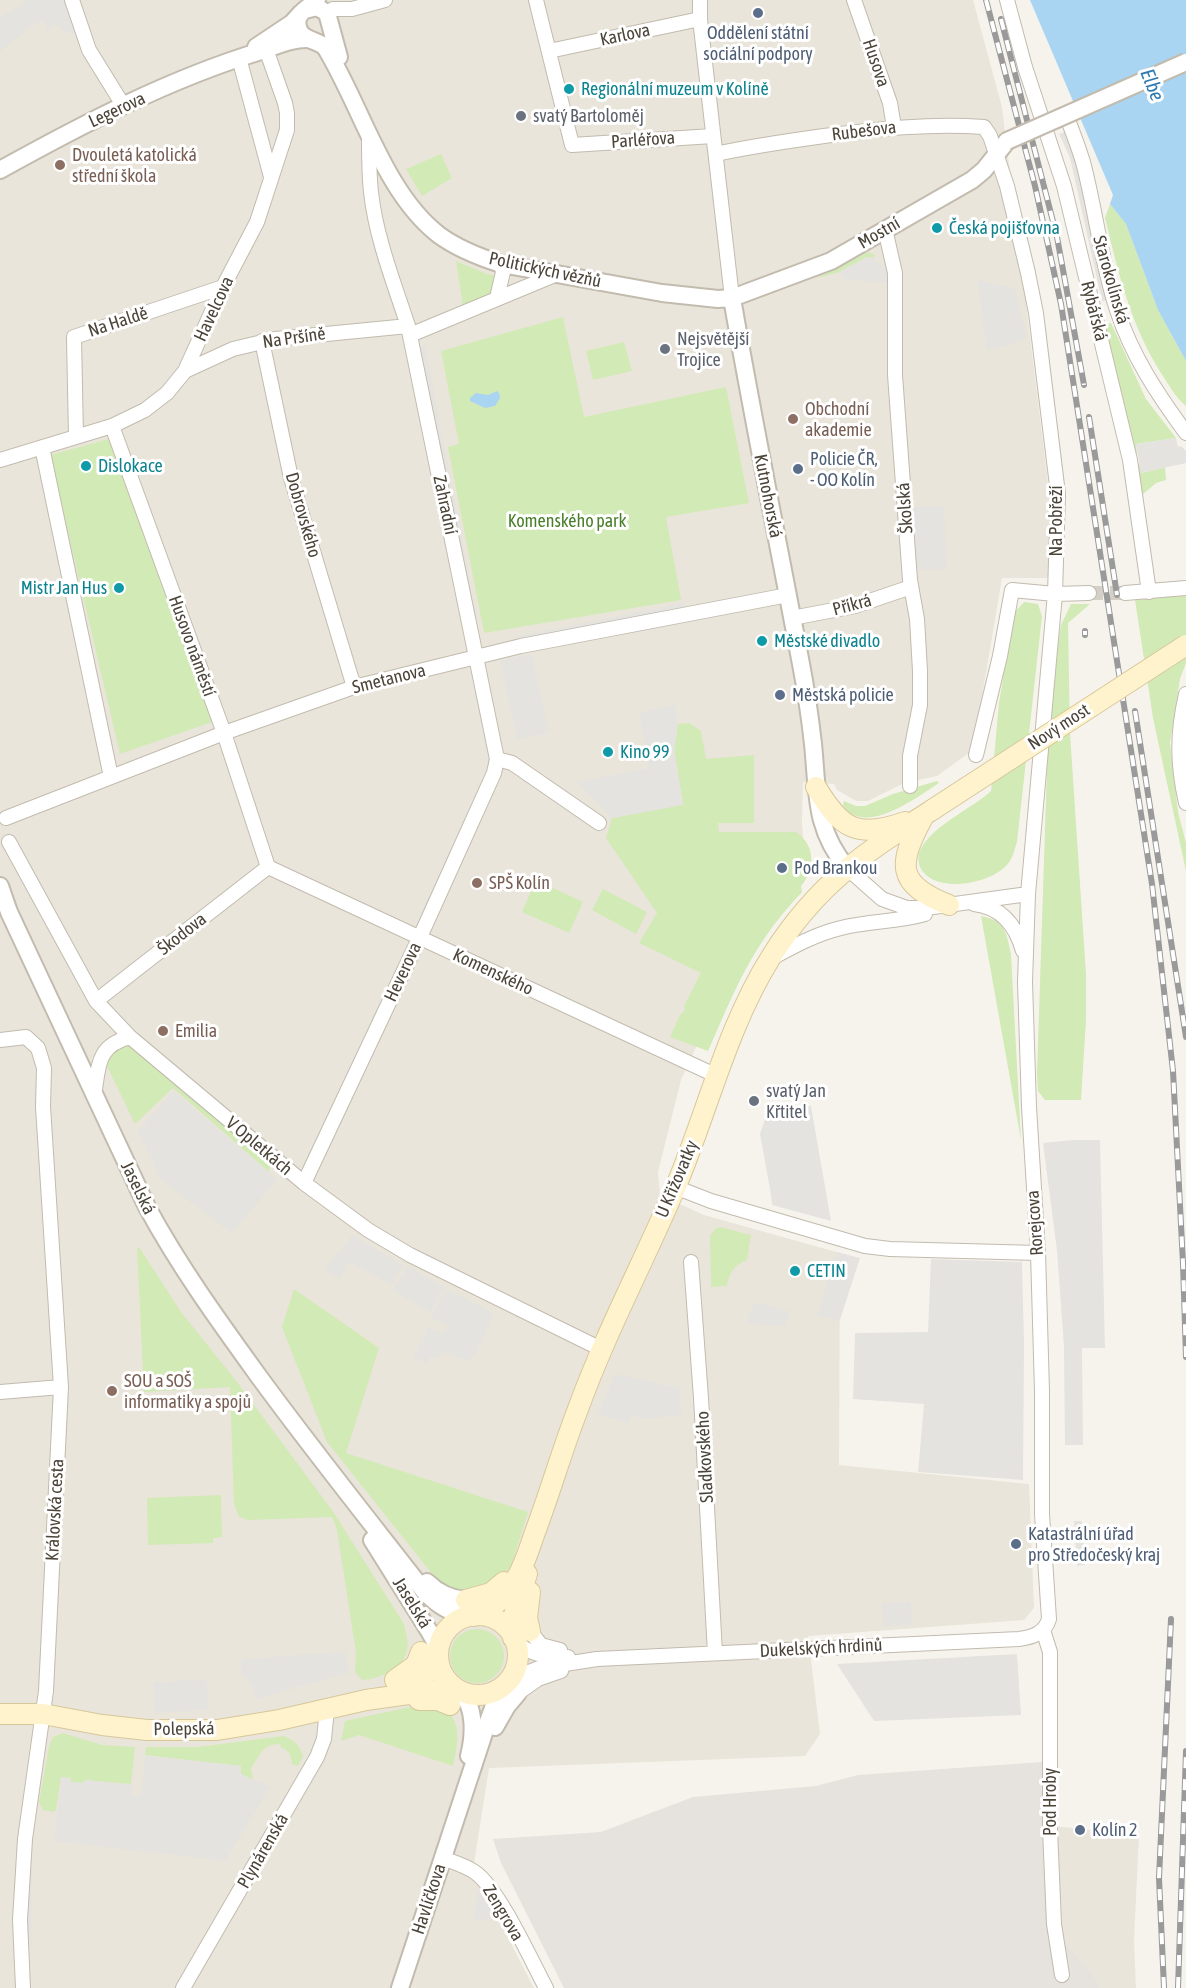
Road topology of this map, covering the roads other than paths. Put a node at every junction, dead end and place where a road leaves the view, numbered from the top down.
1 (72, 0) edge
2 (385, 0) edge
3 (536, 0) edge
4 (700, 0) edge
5 (854, 0) edge
6 (1007, 0) edge
7 (307, 8) edge
8 (332, 10) edge
9 (700, 19) junction
10 (310, 39) junction
11 (266, 49) junction
12 (549, 51) junction
13 (239, 58) junction
14 (1186, 62) edge
15 (123, 105) junction
16 (358, 111) junction
17 (1069, 121) junction
18 (894, 127) junction
19 (369, 135) junction
20 (713, 136) junction
21 (1002, 147) junction
22 (716, 154) junction
23 (0, 170) edge
24 (271, 178) junction
25 (885, 229) junction
26 (501, 264) junction
27 (557, 274) junction
28 (223, 287) junction
29 (497, 298) junction
30 (732, 298) junction
31 (409, 330) junction
32 (262, 341) junction
33 (185, 371) junction
34 (112, 426) junction
35 (1186, 433) edge
36 (76, 437) junction
37 (42, 447) junction
38 (0, 460) edge
39 (911, 587) junction
40 (1186, 588) edge
41 (1149, 592) junction
42 (1089, 593) tunnel mouth
43 (1125, 593) tunnel mouth
44 (1055, 594) junction
45 (788, 595) junction
46 (792, 618) junction
47 (1186, 645) edge
48 (476, 657) junction
49 (354, 687) junction
50 (1186, 694) edge
51 (224, 733) junction
52 (976, 755) dead end
53 (497, 759) junction
54 (111, 777) junction
55 (910, 786) dead end
56 (816, 787) junction
57 (1186, 803) edge
58 (928, 812) junction
59 (6, 818) dead end
60 (599, 823) dead end
61 (9, 842) dead end
62 (268, 867) junction
63 (847, 868) junction
64 (0, 886) edge
65 (1028, 894) junction
66 (956, 904) junction
67 (419, 937) junction
68 (1025, 958) junction
69 (770, 959) junction
70 (96, 1001) junction
71 (130, 1037) junction
72 (0, 1040) edge
73 (717, 1076) junction
74 (93, 1096) junction
75 (304, 1183) junction
76 (675, 1187) junction
77 (1038, 1253) junction
78 (691, 1262) dead end
79 (601, 1349) junction
80 (61, 1388) junction
81 (0, 1392) edge
82 (543, 1512) junction
83 (374, 1534) junction
84 (470, 1608) junction
85 (1043, 1630) junction
86 (522, 1634) junction
87 (430, 1653) junction
88 (715, 1653) junction
89 (597, 1659) junction
90 (514, 1686) junction
91 (455, 1698) junction
92 (366, 1700) junction
93 (327, 1709) junction
94 (0, 1714) edge
95 (43, 1714) junction
96 (457, 1810) junction
97 (442, 1858) junction
98 (1062, 1975) dead end
99 (23, 1988) edge
100 (183, 1988) edge
101 (400, 1988) edge
102 (546, 1988) edge

1 - 15 street
2 - 8 street
3 - 12 street
4 - 9 street, Kutnohorská
5 - 18 street, Husova
6 - 41 street, Rybářská
7 - 8 street
7 - 10 street, Politických vězňů
7 - 13 street, Legerova
8 - 10 street
8 - 16 street, Politických vězňů
9 - 12 street, Karlova
9 - 20 street, Kutnohorská
10 - 11 street, Legerova
10 - 16 street, Politických vězňů
11 - 13 street, Legerova
11 - 24 street, Havelcova
12 - 20 street, Parléřova
13 - 15 street, Legerova
13 - 24 street
14 - 17 street, bridge
15 - 23 street, Legerova
16 - 19 street, Politických vězňů
17 - 21 street, bridge
17 - 35 street, Starokolínská
18 - 21 street, Rubešova
18 - 22 street, Rubešova
19 - 26 street, Politických vězňů
19 - 31 street, Zahradní
20 - 22 street, Kutnohorská
21 - 25 street, Mostní
21 - 44 street, Na Pobřeží
22 - 30 street, Kutnohorská
24 - 28 street, Havelcova
25 - 30 street, Mostní
25 - 39 street, Školská
26 - 27 street, Politických vězňů
26 - 29 street
27 - 29 street, Na Pršíně
27 - 30 street, Politických vězňů
28 - 33 street, Havelcova
28 - 36 street, Na Haldě
29 - 31 street, Na Pršíně
30 - 45 street, Kutnohorská
31 - 32 street, Na Pršíně
31 - 48 street, Zahradní
32 - 33 street, Na Pršíně
32 - 49 street, Dobrovského
33 - 34 street, Havelcova
34 - 36 street, Havelcova
34 - 51 street, Husovo náměstí
36 - 37 street, Havelcova
37 - 38 street, Havelcova
37 - 54 street
39 - 46 street, Příkrá
39 - 55 street, Školská
40 - 41 street
41 - 43 street
42 - 44 street
44 - 52 street
44 - 65 street, Na Pobřeží
45 - 46 street, Kutnohorská
45 - 48 street, Smetanova
46 - 56 street, Kutnohorská
47 - 58 main road, Nový most, bridge
48 - 49 street, Smetanova
48 - 53 street, Zahradní
49 - 51 street, Smetanova
50 - 57 street
51 - 54 street, Smetanova
51 - 62 street, Husovo náměstí
53 - 60 street
53 - 67 street, Heverova
54 - 59 street, Smetanova
56 - 58 main road
56 - 63 street, Kutnohorská
58 - 63 main road, U Křižovatky
58 - 66 main road
61 - 70 street, V Opletkách
62 - 67 street, Komenského
62 - 70 street, Škodova
63 - 66 street, Kutnohorská
63 - 69 main road, U Křižovatky
64 - 74 street, Jaselská
65 - 66 street
65 - 68 street, Rorejcova
66 - 68 street
66 - 69 street
67 - 73 street, Komenského
67 - 75 street, Heverova
68 - 77 street, Rorejcova
69 - 73 main road, U Křižovatky
70 - 71 street, V Opletkách
71 - 74 street
71 - 75 street, V Opletkách
72 - 80 street, Královská cesta
73 - 76 main road, U Křižovatky
74 - 83 street, Jaselská
75 - 79 street, V Opletkách
76 - 77 street
76 - 79 main road, U Křižovatky
77 - 85 street, Rorejcova
78 - 88 street, Sladkovského
79 - 82 main road, U Křižovatky
80 - 81 street
80 - 95 street, Královská cesta
82 - 84 main road, Polepská
82 - 86 main road, U Křižovatky
83 - 84 street
83 - 87 street, Jaselská
84 - 86 main road
84 - 87 main road, Polepská
85 - 88 street, Dukelských hrdinů
85 - 98 street, Pod Hroby
86 - 89 street, Dukelských hrdinů
86 - 90 main road, U Křižovatky
87 - 91 main road
87 - 92 main road, Polepská
88 - 89 street, Dukelských hrdinů
89 - 90 street, Dukelských hrdinů
90 - 91 main road, Polepská
90 - 96 street, Havlíčkova
91 - 92 main road, Polepská
91 - 96 street, Havlíčkova
92 - 93 main road, Polepská
93 - 95 main road, Polepská
93 - 100 street, Plynárenská
94 - 95 main road, Polepská
95 - 99 street, Královská cesta
96 - 97 street, Havlíčkova
97 - 101 street, Havlíčkova
97 - 102 street, Zengrova

